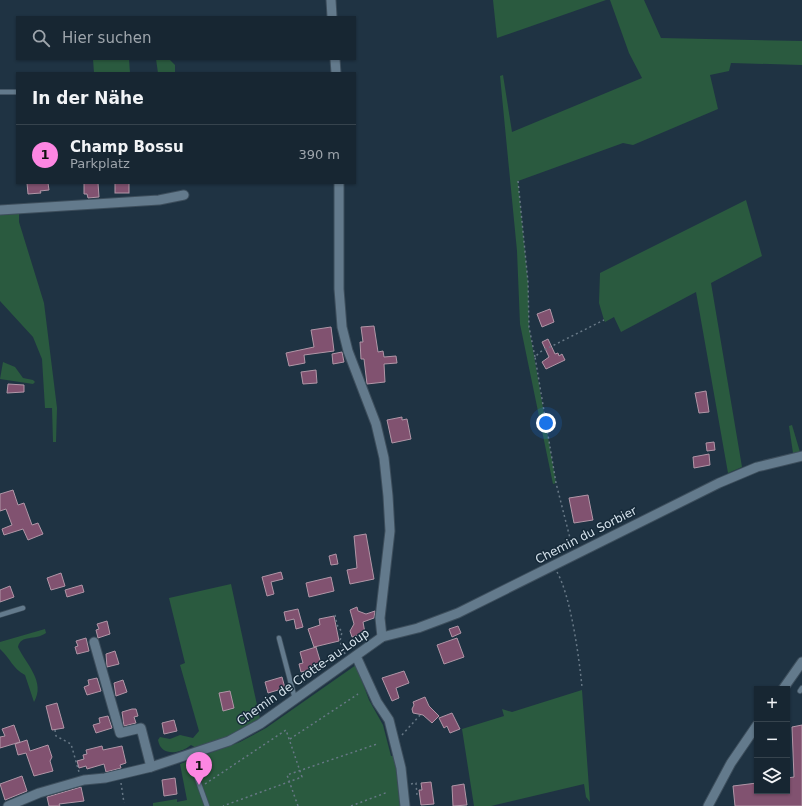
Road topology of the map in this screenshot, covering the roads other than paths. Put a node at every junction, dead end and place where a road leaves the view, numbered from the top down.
1 (331, 0) edge
2 (332, 16) edge
3 (335, 60) edge
4 (336, 72) edge
5 (0, 92) edge
6 (16, 92) edge
7 (339, 184) edge
8 (184, 194) dead end
9 (0, 210) edge
10 (802, 456) edge
11 (23, 608) dead end
12 (0, 615) edge
13 (382, 637) junction
14 (279, 638) dead end
15 (94, 642) dead end
16 (353, 658) junction
17 (802, 662) edge
18 (784, 686) edge
19 (295, 699) junction
20 (754, 729) edge
21 (152, 767) junction
22 (194, 770) dead end
23 (8, 806) edge
24 (207, 806) edge
25 (404, 806) edge
26 (708, 806) edge

1 - 2 street
3 - 4 street
5 - 6 lane
7 - 13 street
8 - 9 street
10 - 13 street, Chemin du Sorbier
11 - 12 lane
13 - 16 street, Chemin de Crotte-au-Loup
14 - 19 lane
15 - 21 street
16 - 19 street, Chemin de Crotte-au-Loup
16 - 25 street
17 - 18 street
19 - 21 street, Chemin de Crotte-au-Loup
20 - 26 street
21 - 23 street, Chemin de Crotte-au-Loup
22 - 24 lane

